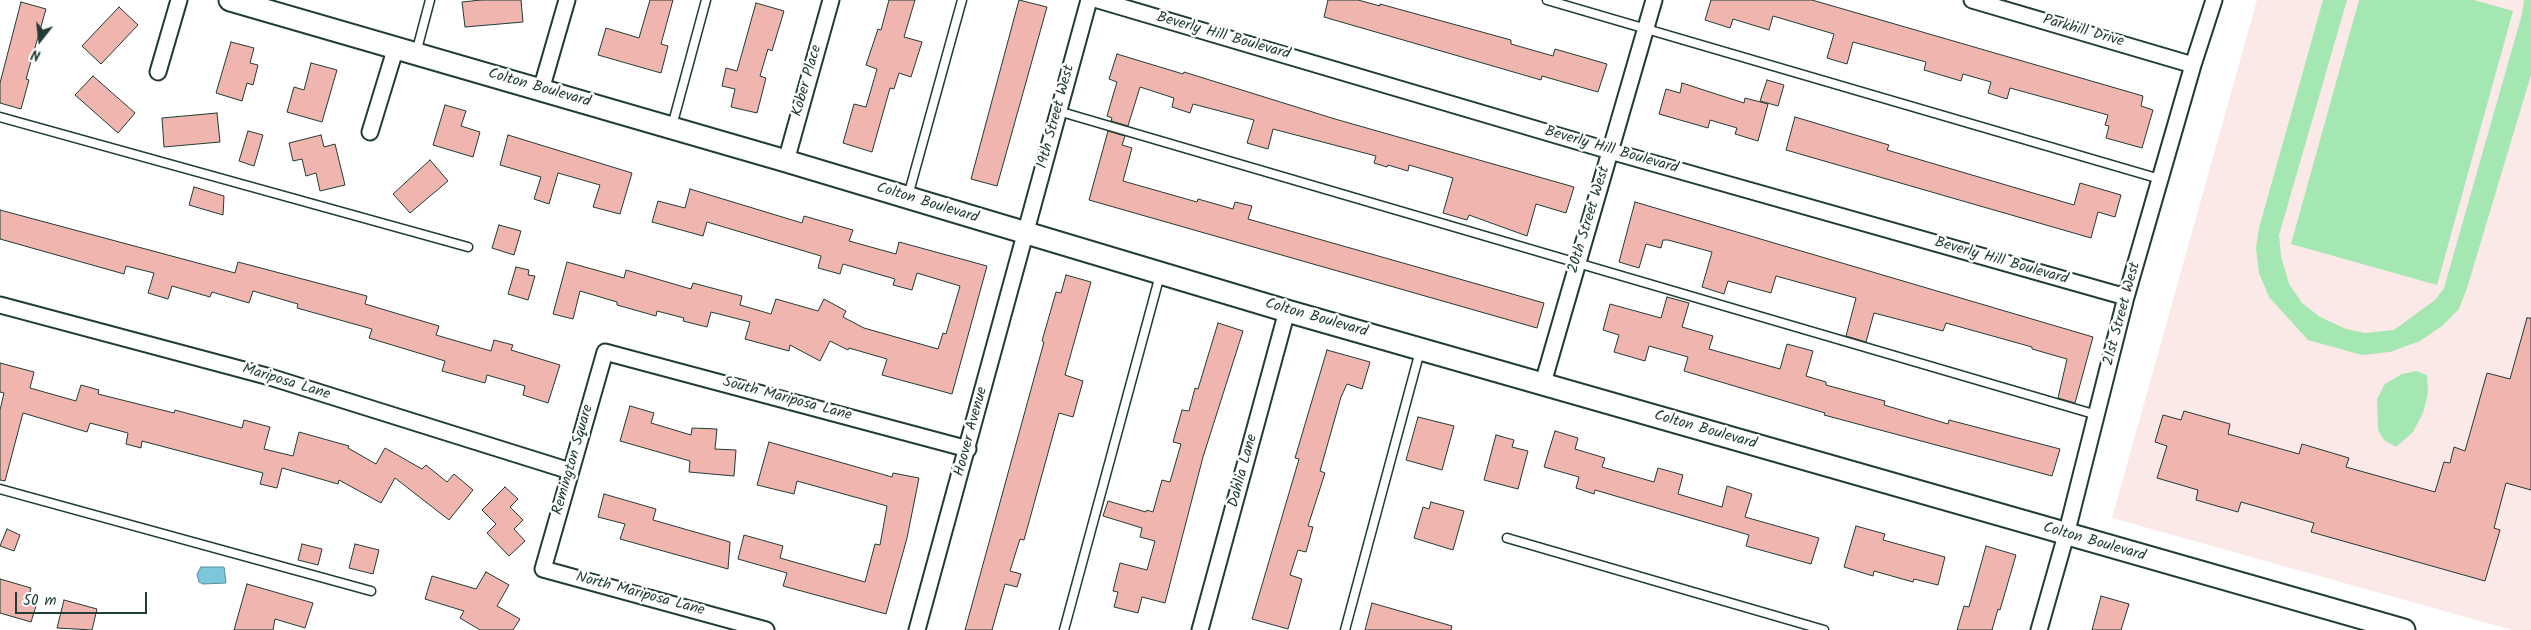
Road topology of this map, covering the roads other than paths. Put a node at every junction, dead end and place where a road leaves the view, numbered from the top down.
1 (178, 0) edge
2 (230, 0) edge
3 (430, 0) edge
4 (568, 0) edge
5 (706, 0) edge
6 (831, 0) edge
7 (962, 0) edge
8 (1089, 0) edge
9 (1098, 0) edge
10 (1546, 0) edge
11 (1654, 0) edge
12 (1972, 0) edge
13 (2214, 0) edge
14 (1646, 29) junction
15 (406, 50) junction
16 (2193, 65) junction
17 (158, 72) dead end
18 (541, 90) junction
19 (1058, 111) junction
20 (0, 117) edge
21 (671, 128) junction
22 (370, 132) dead end
23 (1610, 151) junction
24 (786, 161) junction
25 (2160, 179) junction
26 (908, 198) junction
27 (1025, 233) junction
28 (468, 247) dead end
29 (1576, 262) junction
30 (1161, 274) junction
31 (2126, 297) junction
32 (0, 305) edge
33 (1287, 311) junction
34 (1421, 349) junction
35 (606, 352) joint
36 (1543, 383) junction
37 (2097, 415) junction
38 (968, 449) junction
39 (570, 471) junction
40 (0, 489) edge
41 (2066, 535) junction
42 (1507, 538) dead end
43 (543, 569) joint
44 (371, 591) dead end
45 (766, 630) edge
46 (917, 630) edge
47 (1064, 630) edge
48 (1200, 630) edge
49 (1345, 630) edge
50 (1824, 630) edge
51 (2039, 630) edge
52 (2404, 630) edge

1 - 17 street
2 - 15 street, Colton Boulevard
3 - 15 lane
4 - 18 street
5 - 21 lane
6 - 24 street, Kober Place
7 - 26 lane
8 - 19 street, 19th Street West
9 - 23 street, Beverly Hill Boulevard
10 - 14 lane
11 - 14 street, 20th Street West
12 - 16 street, Parkhill Drive
13 - 16 street, 21st Street West
14 - 23 street, 20th Street West
14 - 25 lane
15 - 18 street, Colton Boulevard
15 - 22 street
16 - 25 street, 21st Street West
18 - 21 street, Colton Boulevard
19 - 27 street, 19th Street West
19 - 29 lane
20 - 28 lane
21 - 24 street, Colton Boulevard
23 - 29 street, 20th Street West
23 - 31 street, Beverly Hill Boulevard
24 - 26 street, Colton Boulevard
25 - 31 street, 21st Street West
26 - 27 street, Colton Boulevard
27 - 30 street, Colton Boulevard
27 - 38 street, Hoover Avenue
29 - 36 street, 20th Street West
29 - 37 lane
30 - 33 street, Colton Boulevard
30 - 47 lane
31 - 37 street, 21st Street West
32 - 39 street, Mariposa Lane
33 - 34 street, Colton Boulevard
33 - 48 street, Dahlia Lane
34 - 36 street, Colton Boulevard
34 - 49 lane
35 - 38 street, South Mariposa Lane
35 - 39 street, Remington Square
36 - 41 street, Colton Boulevard
37 - 41 street, 21st Street West
38 - 46 street, Hoover Avenue
39 - 43 street, Remington Square
40 - 44 lane
41 - 51 street, 21st Street West
41 - 52 street, Colton Boulevard
42 - 50 lane
43 - 45 street, North Mariposa Lane

